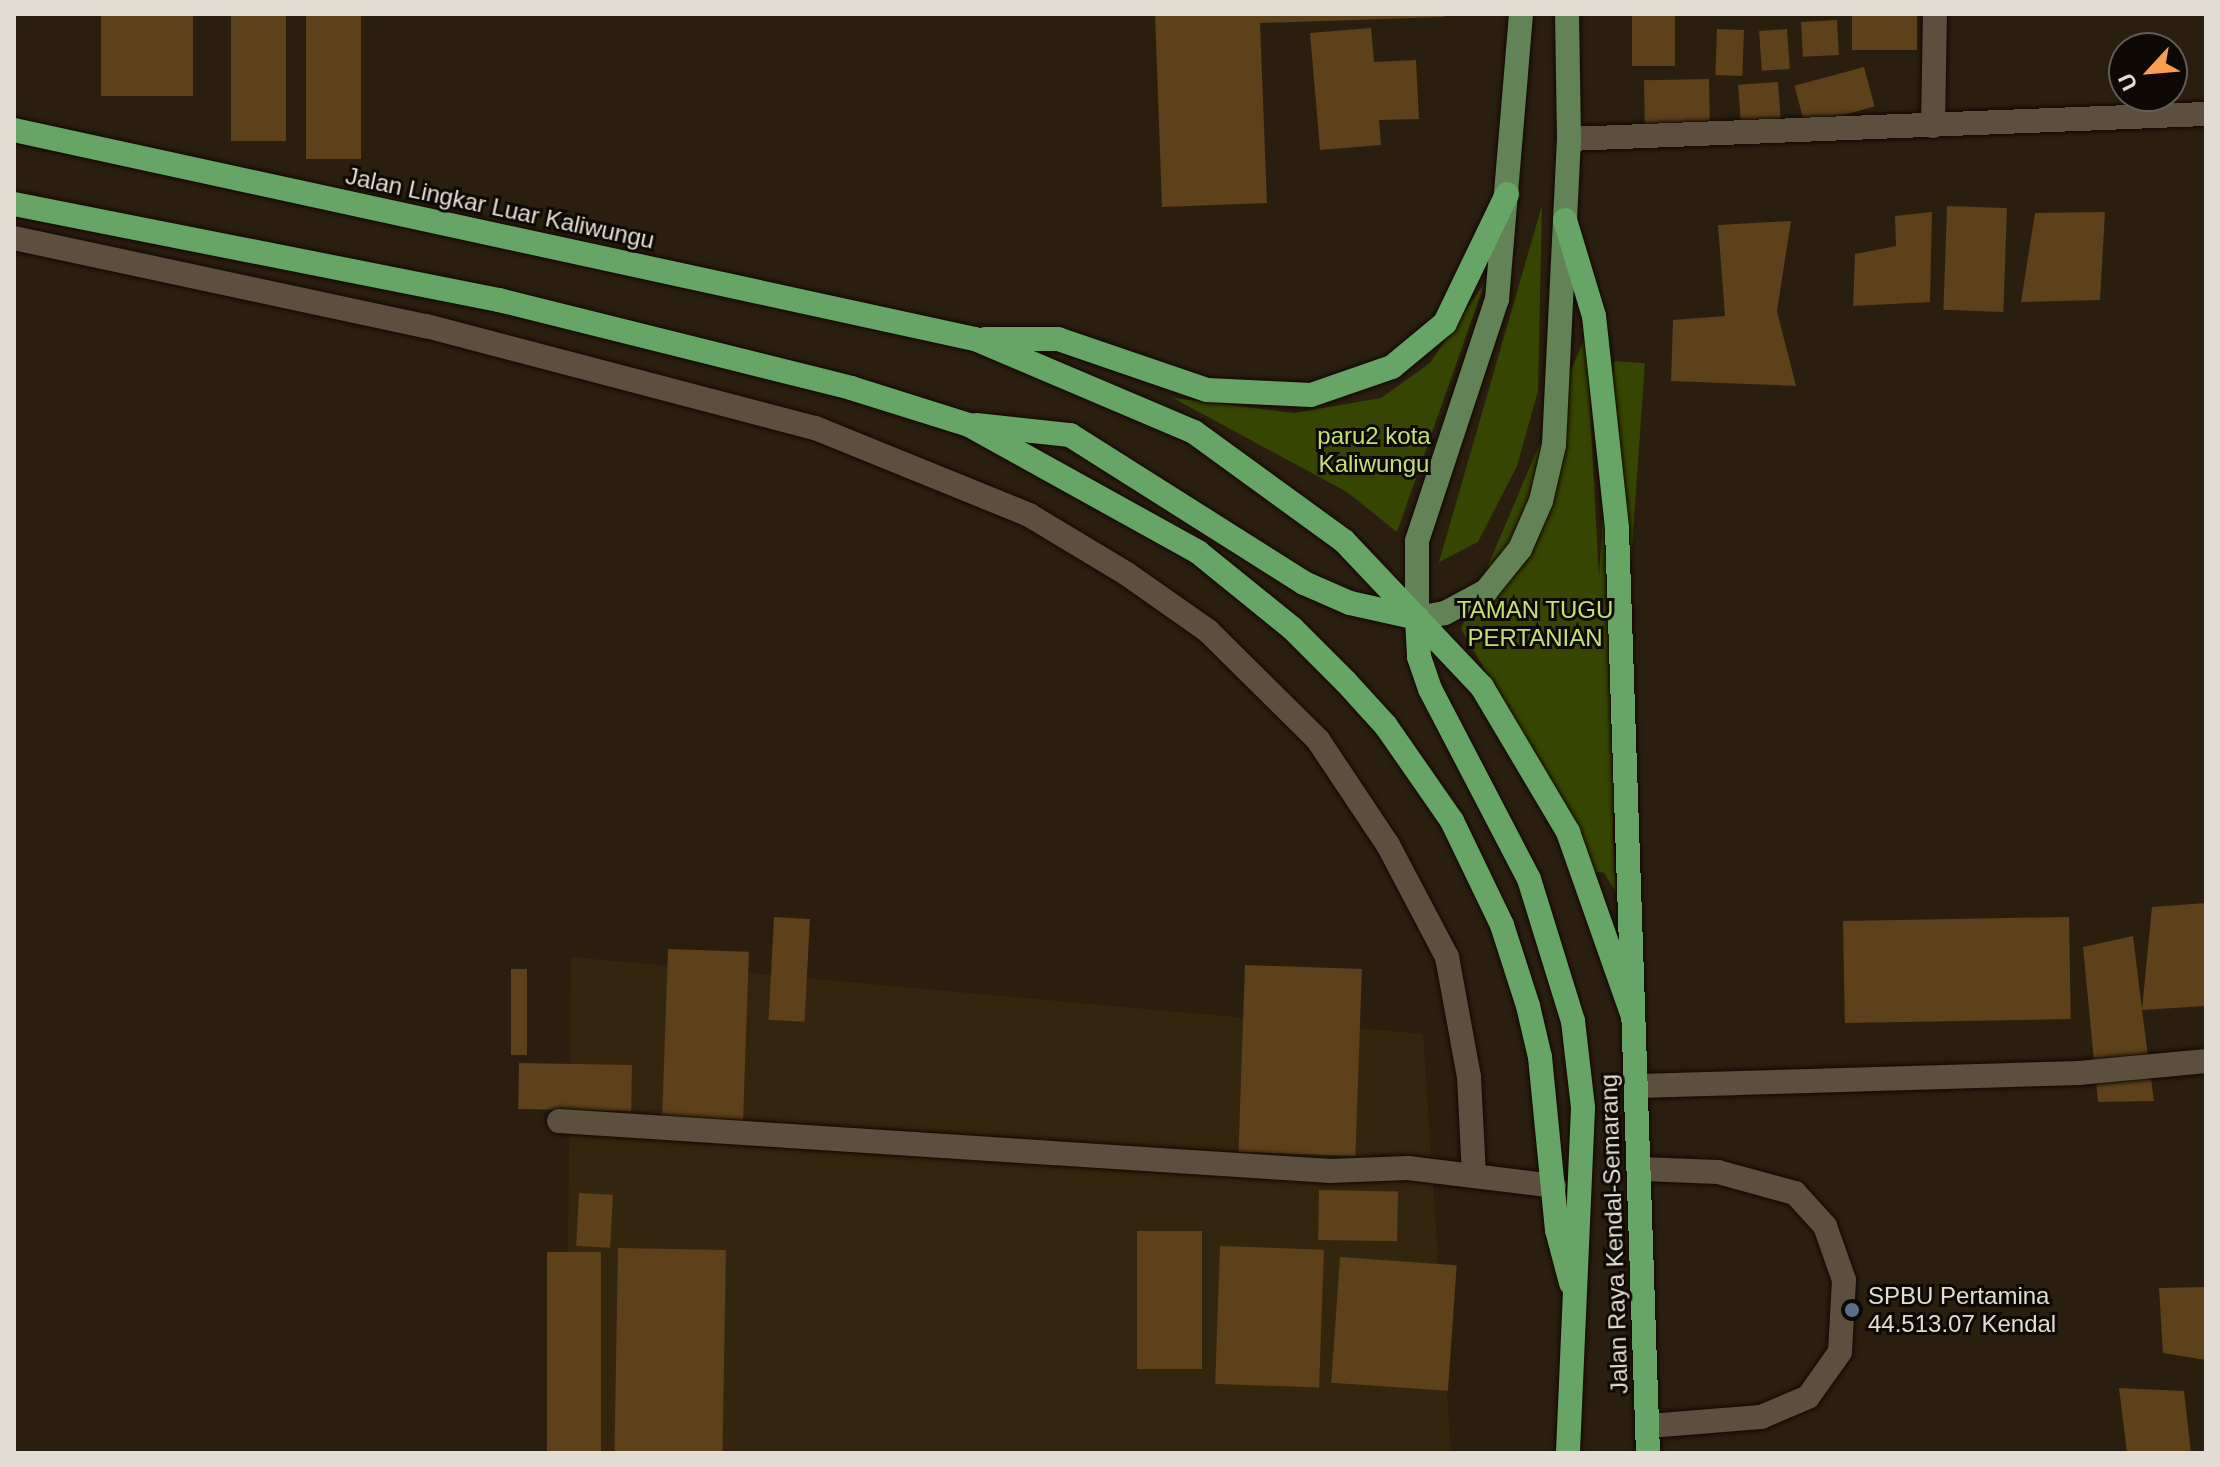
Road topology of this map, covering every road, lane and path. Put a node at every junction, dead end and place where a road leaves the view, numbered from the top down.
1 (1521, 14) edge
2 (1567, 14) edge
3 (1935, 14) edge
4 (2206, 114) edge
5 (1933, 126) junction
6 (14, 130) edge
7 (1569, 139) junction
8 (1507, 194) junction
9 (14, 204) edge
10 (1565, 220) junction
11 (14, 238) edge
12 (975, 339) junction
13 (969, 425) junction
14 (1417, 618) junction
15 (1632, 1014) junction
16 (2206, 1061) edge
17 (1639, 1086) junction
18 (559, 1121) dead end
19 (1641, 1169) junction
20 (1474, 1176) junction
21 (1554, 1186) junction
22 (1571, 1283) junction
23 (1648, 1426) junction
24 (1568, 1453) edge
25 (1648, 1453) edge

1 - 8 main road
2 - 7 main road
3 - 5 street
4 - 5 street
5 - 7 street
6 - 12 highway, Jalan Lingkar Luar Kaliwungu
7 - 10 main road
8 - 12 highway
8 - 14 main road
9 - 13 highway
10 - 14 main road
10 - 15 highway
11 - 20 street
12 - 14 highway
13 - 14 highway
13 - 21 highway
14 - 15 highway
14 - 22 highway
15 - 17 highway, Jalan Raya Kendal-Semarang
16 - 17 street
17 - 19 highway, Jalan Raya Kendal-Semarang
18 - 20 street
19 - 23 highway, Jalan Raya Kendal-Semarang
19 - 23 street
20 - 21 street
21 - 22 highway
22 - 24 highway, Jalan Raya Kendal-Semarang
23 - 25 highway, Jalan Raya Kendal-Semarang

